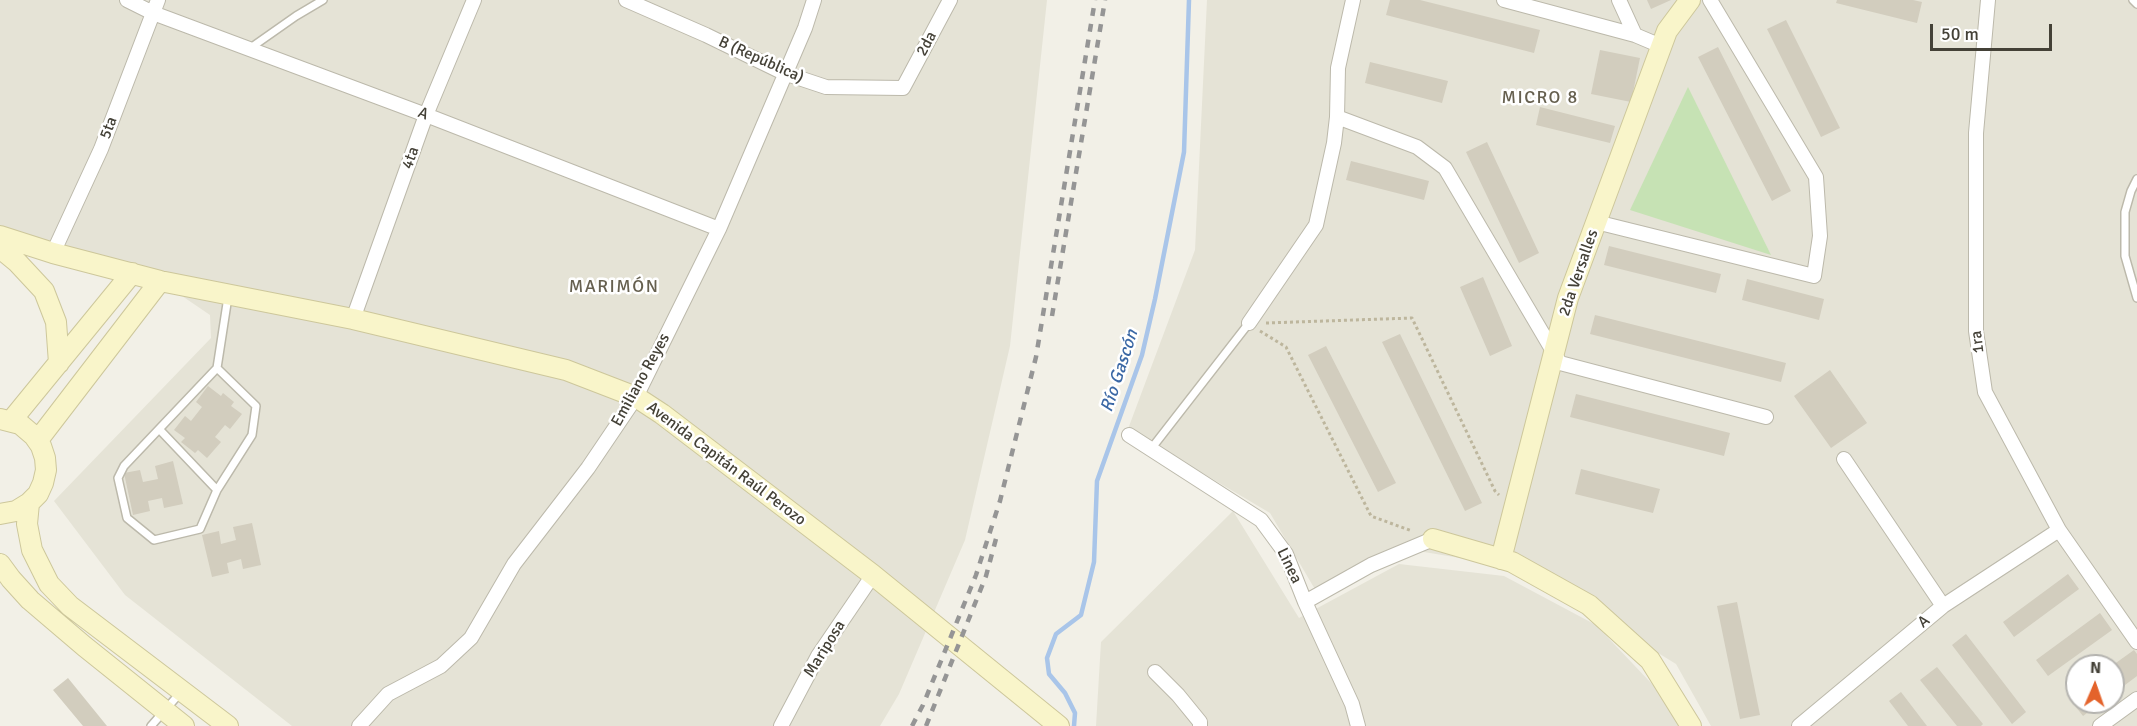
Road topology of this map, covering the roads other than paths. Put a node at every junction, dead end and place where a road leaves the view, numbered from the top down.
1 (127, 0) edge
2 (158, 0) edge
3 (323, 0) edge
4 (474, 0) edge
5 (626, 0) edge
6 (814, 0) edge
7 (950, 0) edge
8 (1353, 0) edge
9 (1504, 0) edge
10 (1619, 0) edge
11 (1690, 0) edge
12 (1710, 0) edge
13 (1988, 0) edge
14 (2133, 0) edge
15 (2137, 4) edge
16 (153, 14) junction
17 (1635, 35) junction
18 (1661, 46) junction
19 (249, 49) junction
20 (784, 73) junction
21 (903, 88) joint
22 (426, 115) junction
23 (1337, 117) junction
24 (2137, 179) edge
25 (1596, 222) junction
26 (719, 229) junction
27 (0, 236) edge
28 (0, 248) edge
29 (53, 253) junction
30 (132, 273) junction
31 (160, 281) junction
32 (228, 294) junction
33 (2137, 298) edge
34 (353, 319) junction
35 (1249, 323) joint
36 (1554, 355) junction
37 (59, 363) junction
38 (217, 368) junction
39 (636, 397) junction
40 (1766, 417) dead end
41 (6, 420) edge
42 (160, 430) junction
43 (1129, 435) dead end
44 (38, 440) junction
45 (1150, 449) junction
46 (1844, 459) dead end
47 (217, 490) junction
48 (29, 503) junction
49 (0, 514) edge
50 (2059, 530) junction
51 (1433, 539) joint
52 (1501, 558) junction
53 (0, 564) edge
54 (873, 575) junction
55 (1305, 602) junction
56 (1943, 606) junction
57 (2137, 642) edge
58 (1155, 672) dead end
59 (183, 691) junction
60 (2137, 699) edge
61 (164, 711) junction
62 (1056, 723) edge
63 (151, 726) edge
64 (184, 726) edge
65 (228, 726) edge
66 (359, 726) edge
67 (781, 726) edge
68 (1200, 726) edge
69 (1358, 726) edge
70 (1691, 726) edge
71 (1799, 726) edge
72 (2100, 726) edge

1 - 16 street, A
2 - 16 street, 5ta
3 - 19 lane
4 - 22 street, 4ta
5 - 20 street, B (República)
6 - 20 street, Emiliano Reyes
7 - 21 street, 2da
8 - 23 street
9 - 17 street
10 - 17 street
11 - 18 street, 2da Versalles
12 - 25 street
13 - 50 street, 1ra
14 - 15 lane
16 - 19 street, A
16 - 29 street, 5ta
17 - 18 street
18 - 25 street, 2da Versalles
19 - 22 street, A
20 - 21 street, B (República)
20 - 26 street, Emiliano Reyes
22 - 26 street, A
22 - 34 street, 4ta
23 - 35 street
23 - 36 street
24 - 33 lane
25 - 36 street, 2da Versalles
26 - 39 street, Emiliano Reyes
27 - 29 street
28 - 37 street
29 - 30 street
30 - 31 street, Avenida Capitán Raúl Perozo
30 - 37 street
31 - 32 street, Avenida Capitán Raúl Perozo
31 - 44 street
32 - 34 street, Avenida Capitán Raúl Perozo
32 - 38 lane
34 - 39 street, Avenida Capitán Raúl Perozo
35 - 45 lane
36 - 40 street
36 - 52 street, 2da Versalles
37 - 41 street
38 - 42 lane
38 - 47 lane
39 - 54 street, Avenida Capitán Raúl Perozo
39 - 66 street, Emiliano Reyes
41 - 44 street
42 - 47 lane
42 - 47 lane
43 - 45 street, Linea
44 - 48 street
45 - 55 street, Linea
46 - 56 street
48 - 49 street
48 - 59 street
50 - 56 street, A
50 - 57 street, 1ra
51 - 52 street
51 - 55 street
52 - 70 street
53 - 61 street
54 - 62 street, Avenida Capitán Raúl Perozo
54 - 67 street, Mariposa
55 - 69 street, Linea
56 - 71 street, A
58 - 68 street
59 - 61 lane
59 - 65 street
60 - 72 street
61 - 63 lane
61 - 64 street

